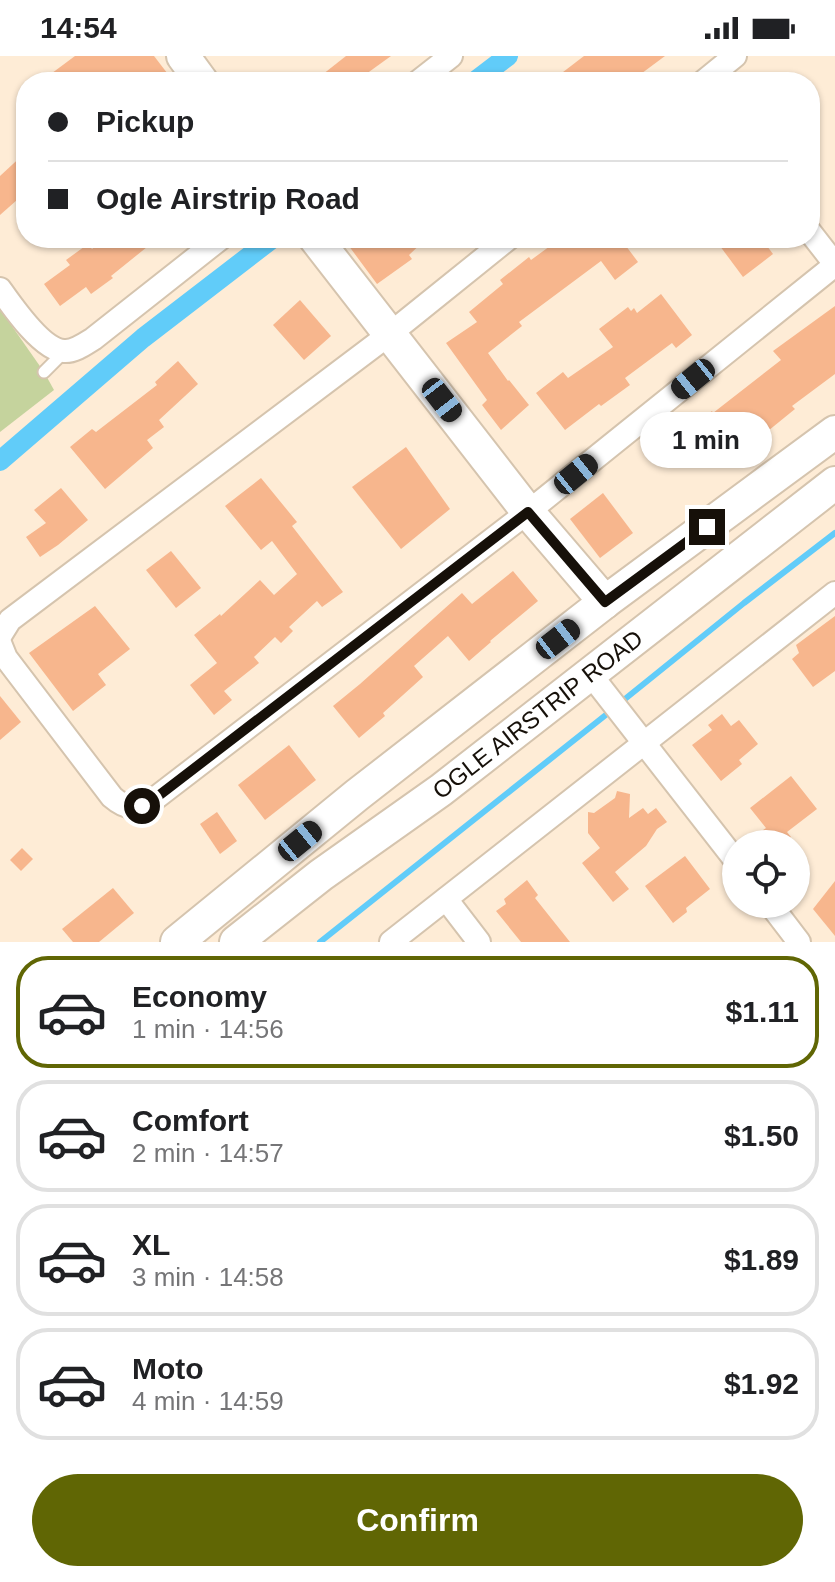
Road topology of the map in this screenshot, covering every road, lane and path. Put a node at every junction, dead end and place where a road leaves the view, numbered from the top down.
1 (451, 56) edge
2 (735, 56) edge
3 (431, 72) edge
4 (715, 72) edge
5 (820, 245) edge
6 (208, 248) edge
7 (323, 248) edge
8 (497, 248) edge
9 (835, 265) edge
10 (0, 289) edge
11 (391, 333) junction
12 (64, 352) junction
13 (44, 372) dead end
14 (835, 432) edge
15 (835, 483) edge
16 (528, 512) junction
17 (835, 593) edge
18 (605, 602) junction
19 (0, 636) edge
20 (0, 643) edge
21 (596, 678) junction
22 (646, 744) junction
23 (722, 843) edge
24 (446, 899) junction
25 (781, 918) edge
26 (177, 942) edge
27 (236, 942) edge
28 (391, 942) edge
29 (479, 942) edge
30 (799, 942) edge

1 - 3 street
2 - 4 street
5 - 9 street
6 - 12 street
7 - 11 street
8 - 11 street
9 - 16 street
10 - 12 street
11 - 16 street
11 - 19 street
12 - 13 lane
14 - 18 street, OGLE AIRSTRIP ROAD
15 - 21 street, OGLE AIRSTRIP ROAD
16 - 18 street
16 - 20 street
17 - 22 street
18 - 26 street, OGLE AIRSTRIP ROAD
21 - 22 street
21 - 27 street, OGLE AIRSTRIP ROAD
22 - 23 street
22 - 24 street
24 - 28 street
24 - 29 street
25 - 30 street

